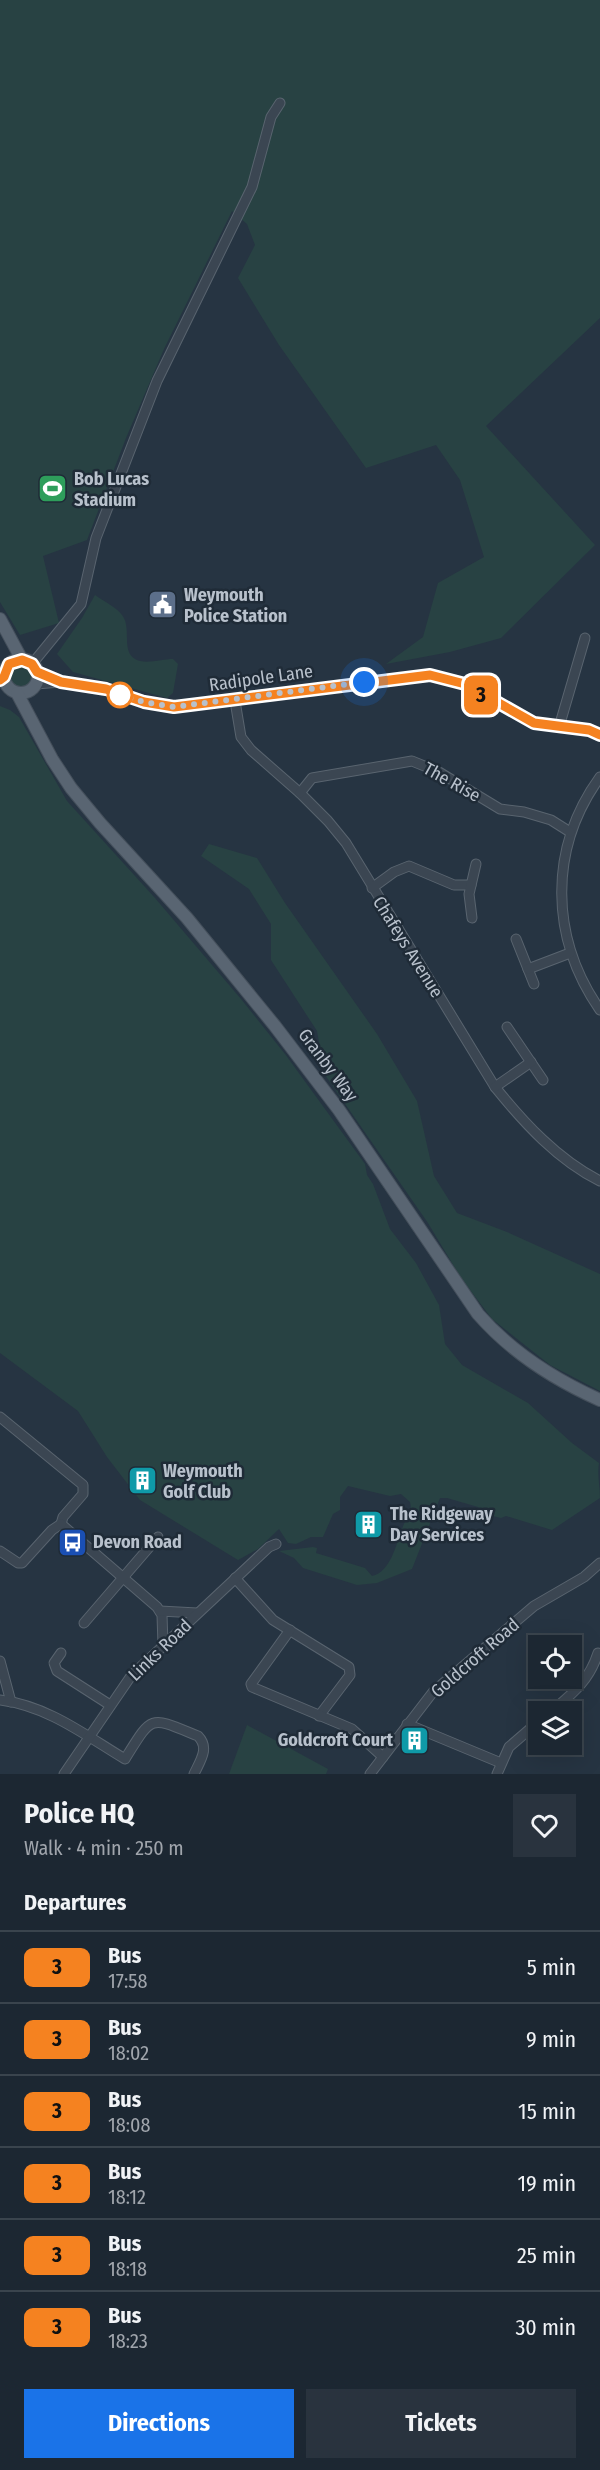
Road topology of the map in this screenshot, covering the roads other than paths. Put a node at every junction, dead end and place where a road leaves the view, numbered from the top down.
1 (280, 103) dead end
2 (0, 621) edge
3 (585, 638) dead end
4 (28, 672) junction
5 (2, 679) edge
6 (9, 691) edge
7 (235, 700) junction
8 (559, 727) junction
9 (39, 733) junction
10 (600, 735) edge
11 (599, 779) edge
12 (300, 793) junction
13 (570, 832) junction
14 (476, 864) dead end
15 (471, 885) junction
16 (372, 888) junction
17 (472, 918) dead end
18 (516, 939) dead end
19 (570, 952) junction
20 (528, 969) junction
21 (534, 984) dead end
22 (600, 1010) edge
23 (507, 1027) dead end
24 (531, 1062) junction
25 (543, 1080) dead end
26 (495, 1087) junction
27 (600, 1181) edge
28 (600, 1400) edge
29 (0, 1417) edge
30 (61, 1524) junction
31 (158, 1537) dead end
32 (276, 1544) dead end
33 (0, 1551) edge
34 (600, 1563) edge
35 (235, 1578) junction
36 (122, 1579) junction
37 (160, 1611) junction
38 (197, 1613) junction
39 (84, 1623) dead end
40 (290, 1630) junction
41 (163, 1645) junction
42 (61, 1653) dead end
43 (598, 1653) dead end
44 (0, 1661) edge
45 (0, 1700) edge
46 (563, 1701) edge
47 (11, 1702) junction
48 (110, 1705) junction
49 (320, 1716) junction
50 (407, 1724) junction
51 (528, 1731) edge
52 (89, 1737) junction
53 (383, 1756) junction
54 (501, 1763) junction
55 (64, 1774) edge
56 (194, 1774) edge
57 (370, 1774) edge
58 (497, 1774) edge

1 - 4 street
2 - 4 main road, Granby Way
3 - 8 street
4 - 5 main road
4 - 6 main road
4 - 7 street, Radipole Lane
4 - 9 main road, Granby Way
5 - 6 main road, Granby Way
6 - 9 main road, Granby Way
7 - 8 street, Radipole Lane
7 - 12 street, Chafeys Avenue
8 - 10 street, Radipole Lane
9 - 28 main road, Granby Way
11 - 13 street
12 - 13 street, The Rise
12 - 16 street, Chafeys Avenue
13 - 19 street
14 - 15 street
15 - 16 street
15 - 17 street
16 - 26 street, Chafeys Avenue
18 - 20 street
19 - 20 street
19 - 22 street
20 - 21 street
23 - 24 street
24 - 25 street
24 - 26 street
26 - 27 street, Chafeys Avenue
29 - 30 street
30 - 33 street
30 - 36 street
31 - 36 street
32 - 35 street, Links Road
34 - 50 street, Goldcroft Road
35 - 38 street, Links Road
35 - 40 street
36 - 37 street
36 - 39 street
37 - 38 street
37 - 41 street
38 - 41 street, Links Road
40 - 49 street
40 - 49 street
41 - 48 street, Links Road
42 - 48 street
43 - 46 street
44 - 47 street
45 - 47 street
47 - 52 street
48 - 52 street, Links Road
49 - 53 street
50 - 53 street, Goldcroft Road
50 - 54 street
51 - 54 street
52 - 55 street, Links Road
52 - 56 street
53 - 57 street, Goldcroft Road
54 - 58 street

